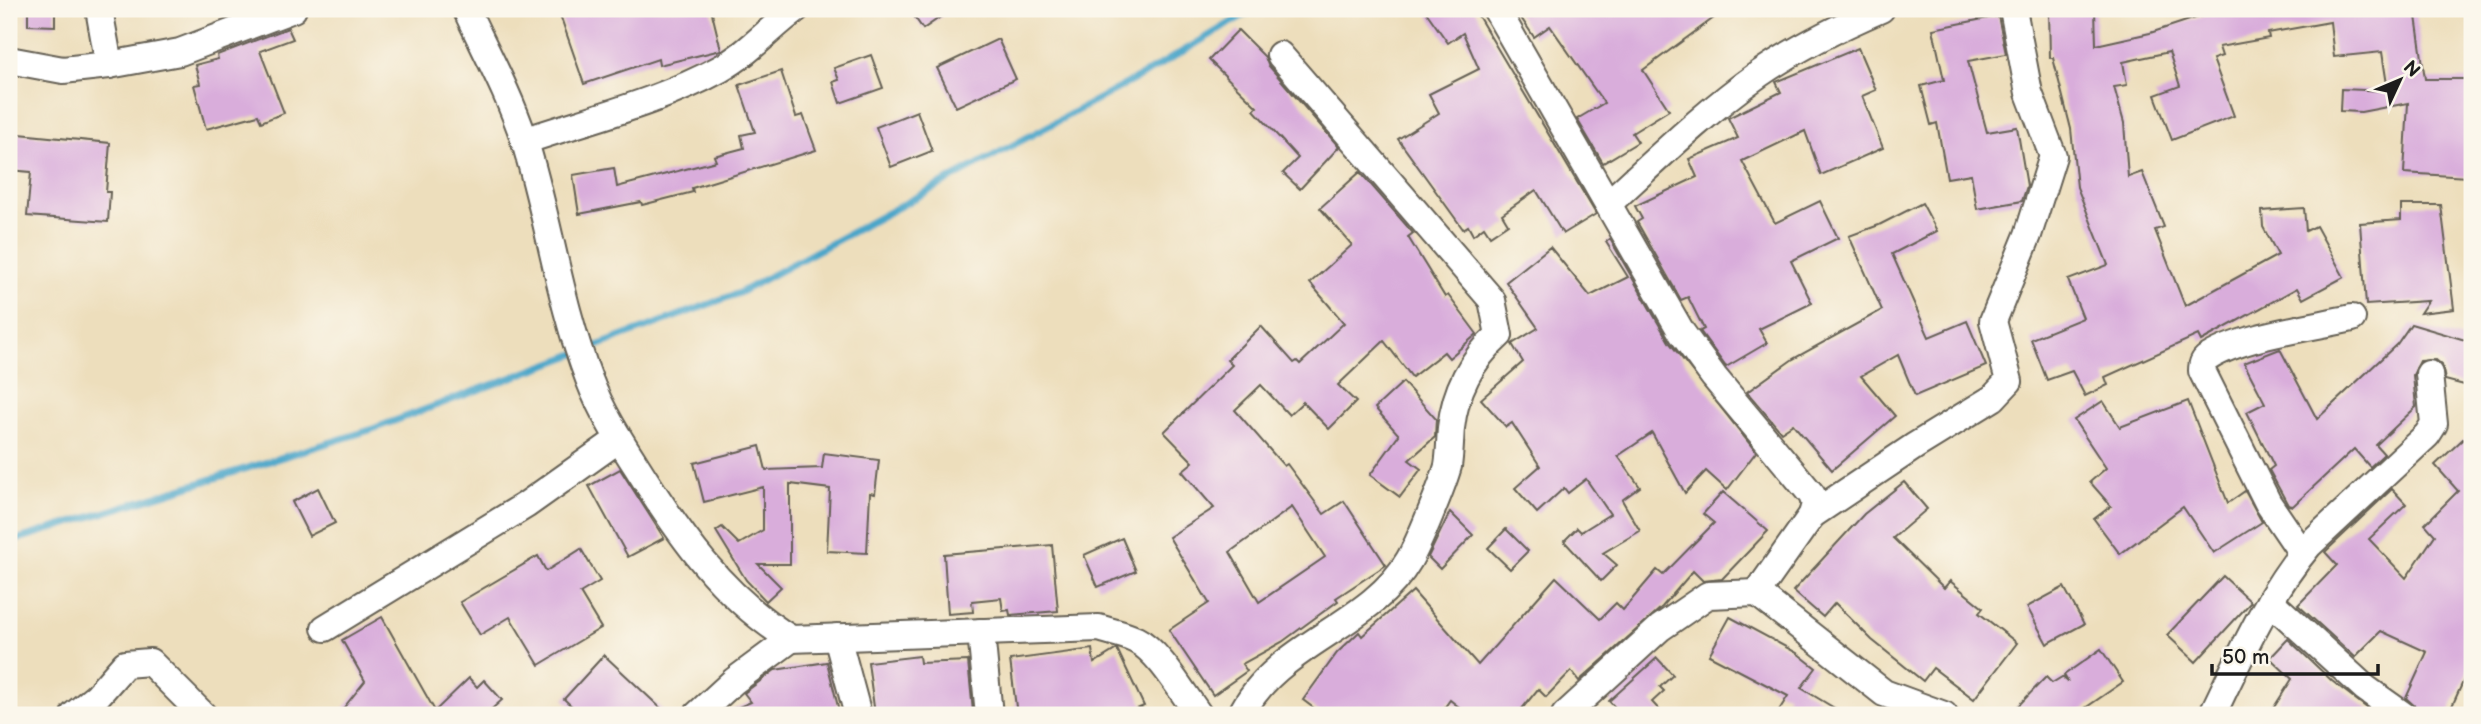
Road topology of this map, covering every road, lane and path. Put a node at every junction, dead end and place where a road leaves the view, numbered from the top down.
1 (99, 9) edge
2 (293, 9) edge
3 (466, 9) edge
4 (796, 9) edge
5 (1496, 9) edge
6 (1881, 9) edge
7 (2013, 9) edge
8 (1280, 55) dead end
9 (9, 60) edge
10 (109, 65) junction
11 (524, 141) junction
12 (1609, 204) junction
13 (2352, 318) dead end
14 (2429, 374) dead end
15 (619, 439) junction
16 (1812, 515) junction
17 (2302, 553) junction
18 (1758, 593) junction
19 (2270, 601) junction
20 (325, 628) dead end
21 (981, 632) junction
22 (836, 637) junction
23 (791, 639) junction
24 (1910, 710) edge
25 (74, 715) edge
26 (203, 715) edge
27 (697, 715) edge
28 (858, 715) edge
29 (989, 715) edge
30 (1199, 715) edge
31 (1241, 715) edge
32 (1565, 715) edge
33 (1944, 715) edge
34 (2212, 715) edge
35 (2403, 715) edge

1 - 10 street
2 - 10 street
3 - 11 street
4 - 11 street
5 - 12 street
6 - 12 street
7 - 16 street
8 - 31 street
9 - 10 street
11 - 15 street
12 - 16 street
13 - 17 street
14 - 17 street
15 - 20 street
15 - 23 street
16 - 18 street
17 - 19 street
18 - 24 street
18 - 32 street
19 - 34 street
19 - 35 street
21 - 22 street
21 - 29 street
21 - 30 street
22 - 23 street
22 - 28 street
23 - 27 street
24 - 33 street
25 - 26 street

